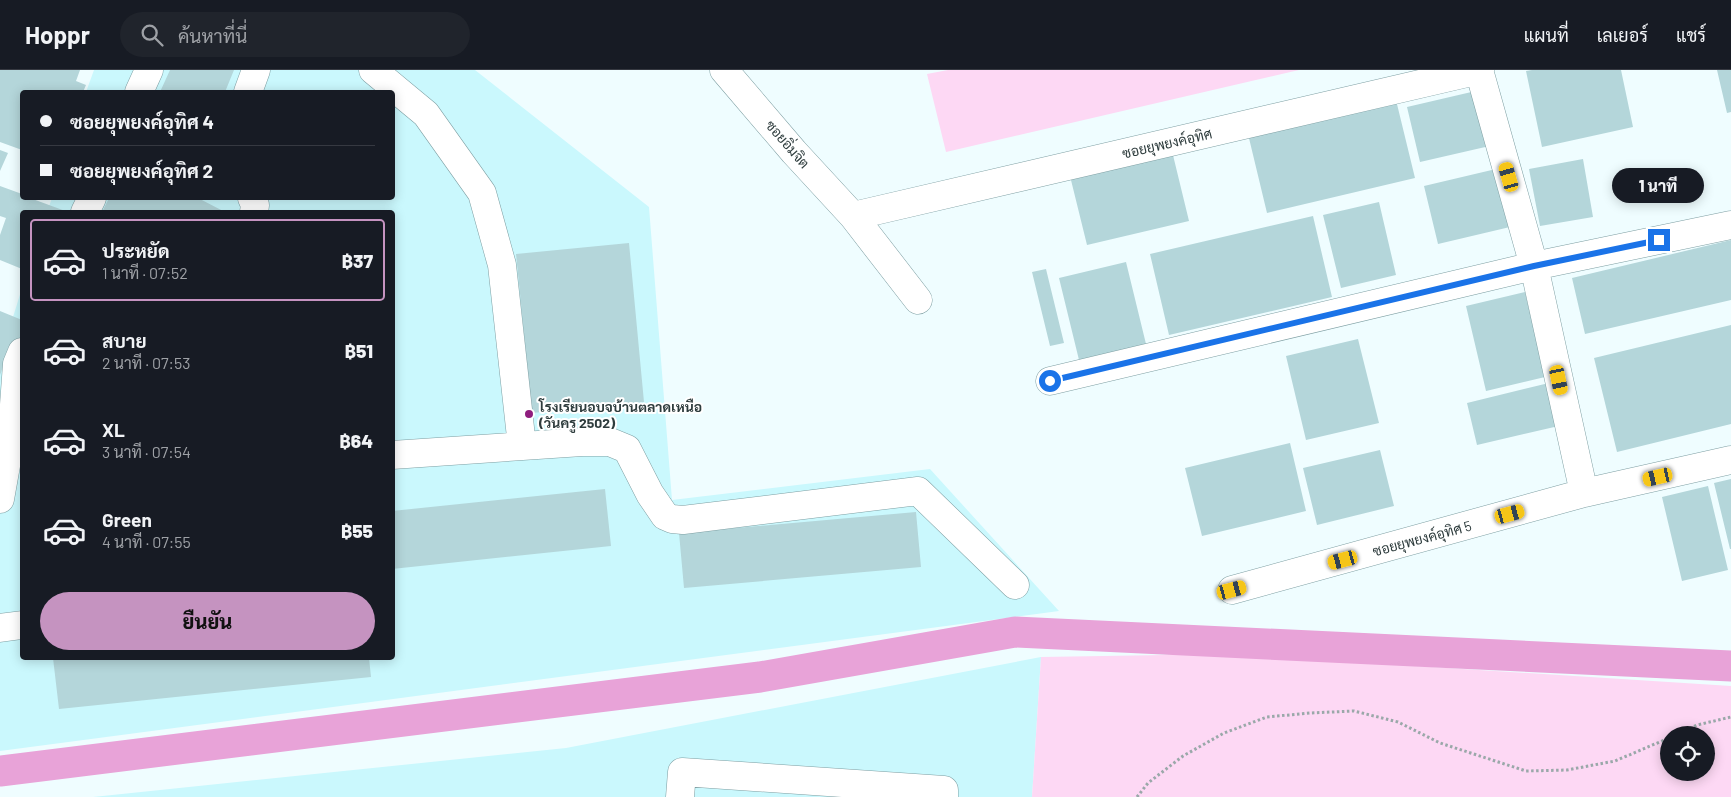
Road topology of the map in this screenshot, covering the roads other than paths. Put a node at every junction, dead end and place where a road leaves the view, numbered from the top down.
1 (149, 70) edge
2 (256, 70) edge
3 (373, 70) edge
4 (724, 70) edge
5 (1480, 70) edge
6 (140, 90) edge
7 (249, 90) edge
8 (853, 216) junction
9 (1731, 225) edge
10 (1534, 266) junction
11 (918, 300) dead end
12 (20, 357) edge
13 (1050, 381) dead end
14 (17, 433) edge
15 (522, 446) junction
16 (395, 455) edge
17 (1731, 460) edge
18 (1584, 494) junction
19 (0, 499) edge
20 (1015, 585) dead end
21 (1232, 590) dead end
22 (20, 625) edge
23 (0, 628) edge
24 (680, 797) edge
25 (944, 797) edge

1 - 6 street
2 - 7 street
3 - 15 street
4 - 8 street, ซอยอิ่มจิต
5 - 8 street, ซอยยุพยงค์อุทิศ
5 - 10 street
8 - 11 street, ซอยอิ่มจิต
9 - 10 street
10 - 13 street
10 - 18 street
12 - 14 street
14 - 19 street
15 - 16 street
15 - 20 street
17 - 18 street, ซอยยุพยงค์อุทิศ 5
18 - 21 street, ซอยยุพยงค์อุทิศ 5
22 - 23 street
24 - 25 street

